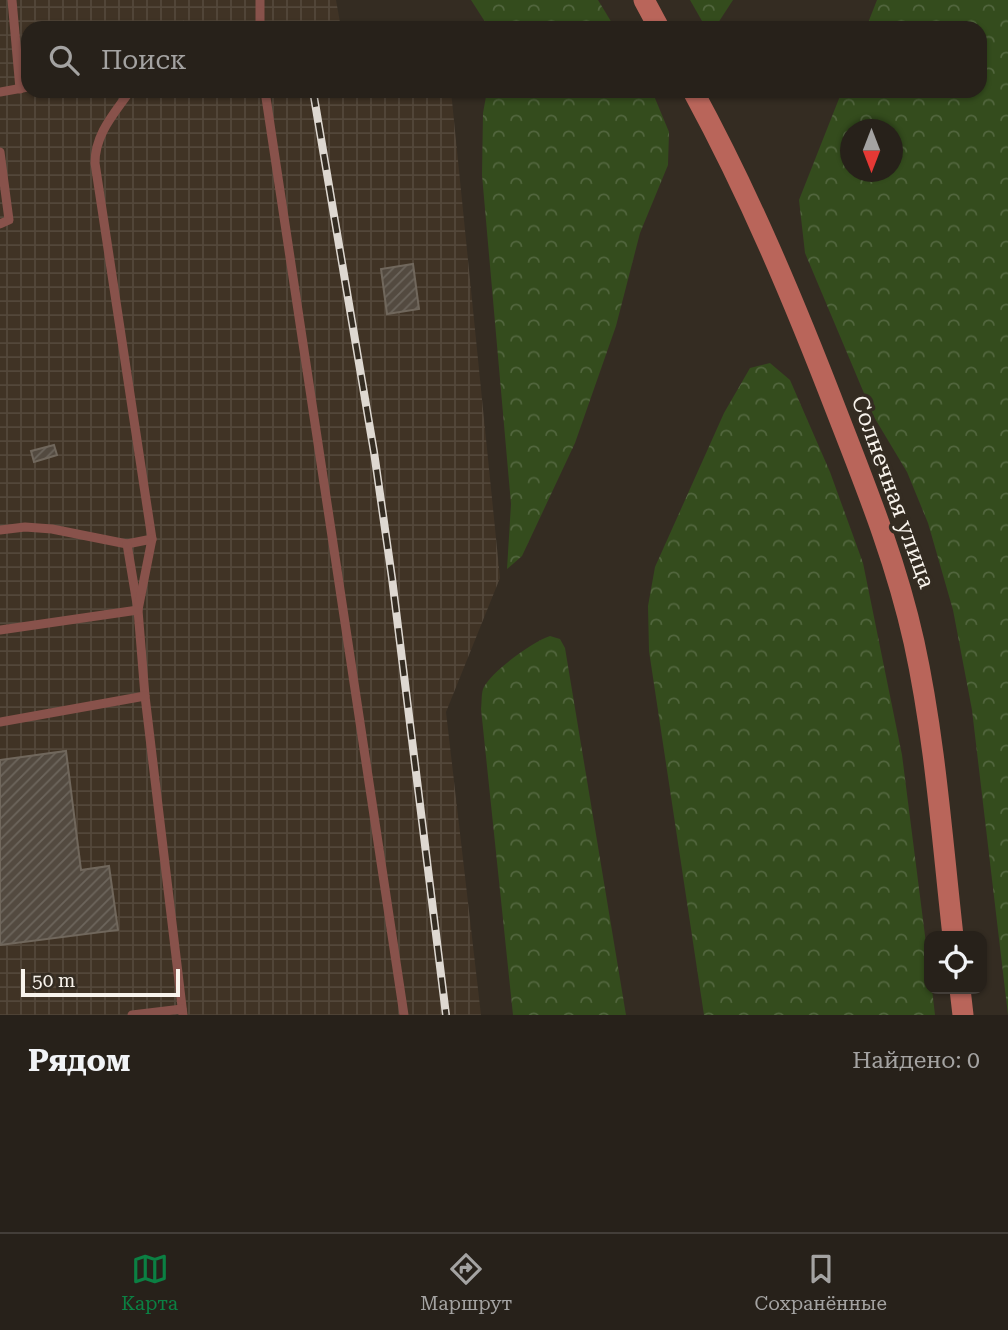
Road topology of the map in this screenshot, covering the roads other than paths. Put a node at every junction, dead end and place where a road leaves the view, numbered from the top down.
1 (12, 0) edge
2 (260, 0) edge
3 (644, 0) edge
4 (260, 21) edge
5 (655, 21) edge
6 (21, 66) edge
7 (21, 88) edge
8 (0, 92) edge
9 (125, 98) edge
10 (266, 98) edge
11 (697, 98) edge
12 (0, 152) edge
13 (0, 223) edge
14 (0, 523) edge
15 (25, 527) junction
16 (0, 530) edge
17 (152, 539) junction
18 (127, 544) junction
19 (138, 610) junction
20 (0, 630) edge
21 (145, 696) junction
22 (0, 722) edge
23 (952, 931) edge
24 (961, 994) edge
25 (182, 1012) edge
26 (132, 1015) edge
27 (404, 1015) edge
28 (963, 1015) edge

1 - 6 lane
2 - 4 lane
3 - 5 street
7 - 8 lane
9 - 17 lane
10 - 27 lane
11 - 23 street, Солнечная улица
12 - 13 lane
14 - 15 lane
15 - 16 lane
15 - 18 lane
17 - 18 lane
17 - 19 lane
18 - 19 lane
19 - 20 lane
19 - 21 lane
21 - 22 lane
21 - 25 lane
24 - 28 street
25 - 26 lane

